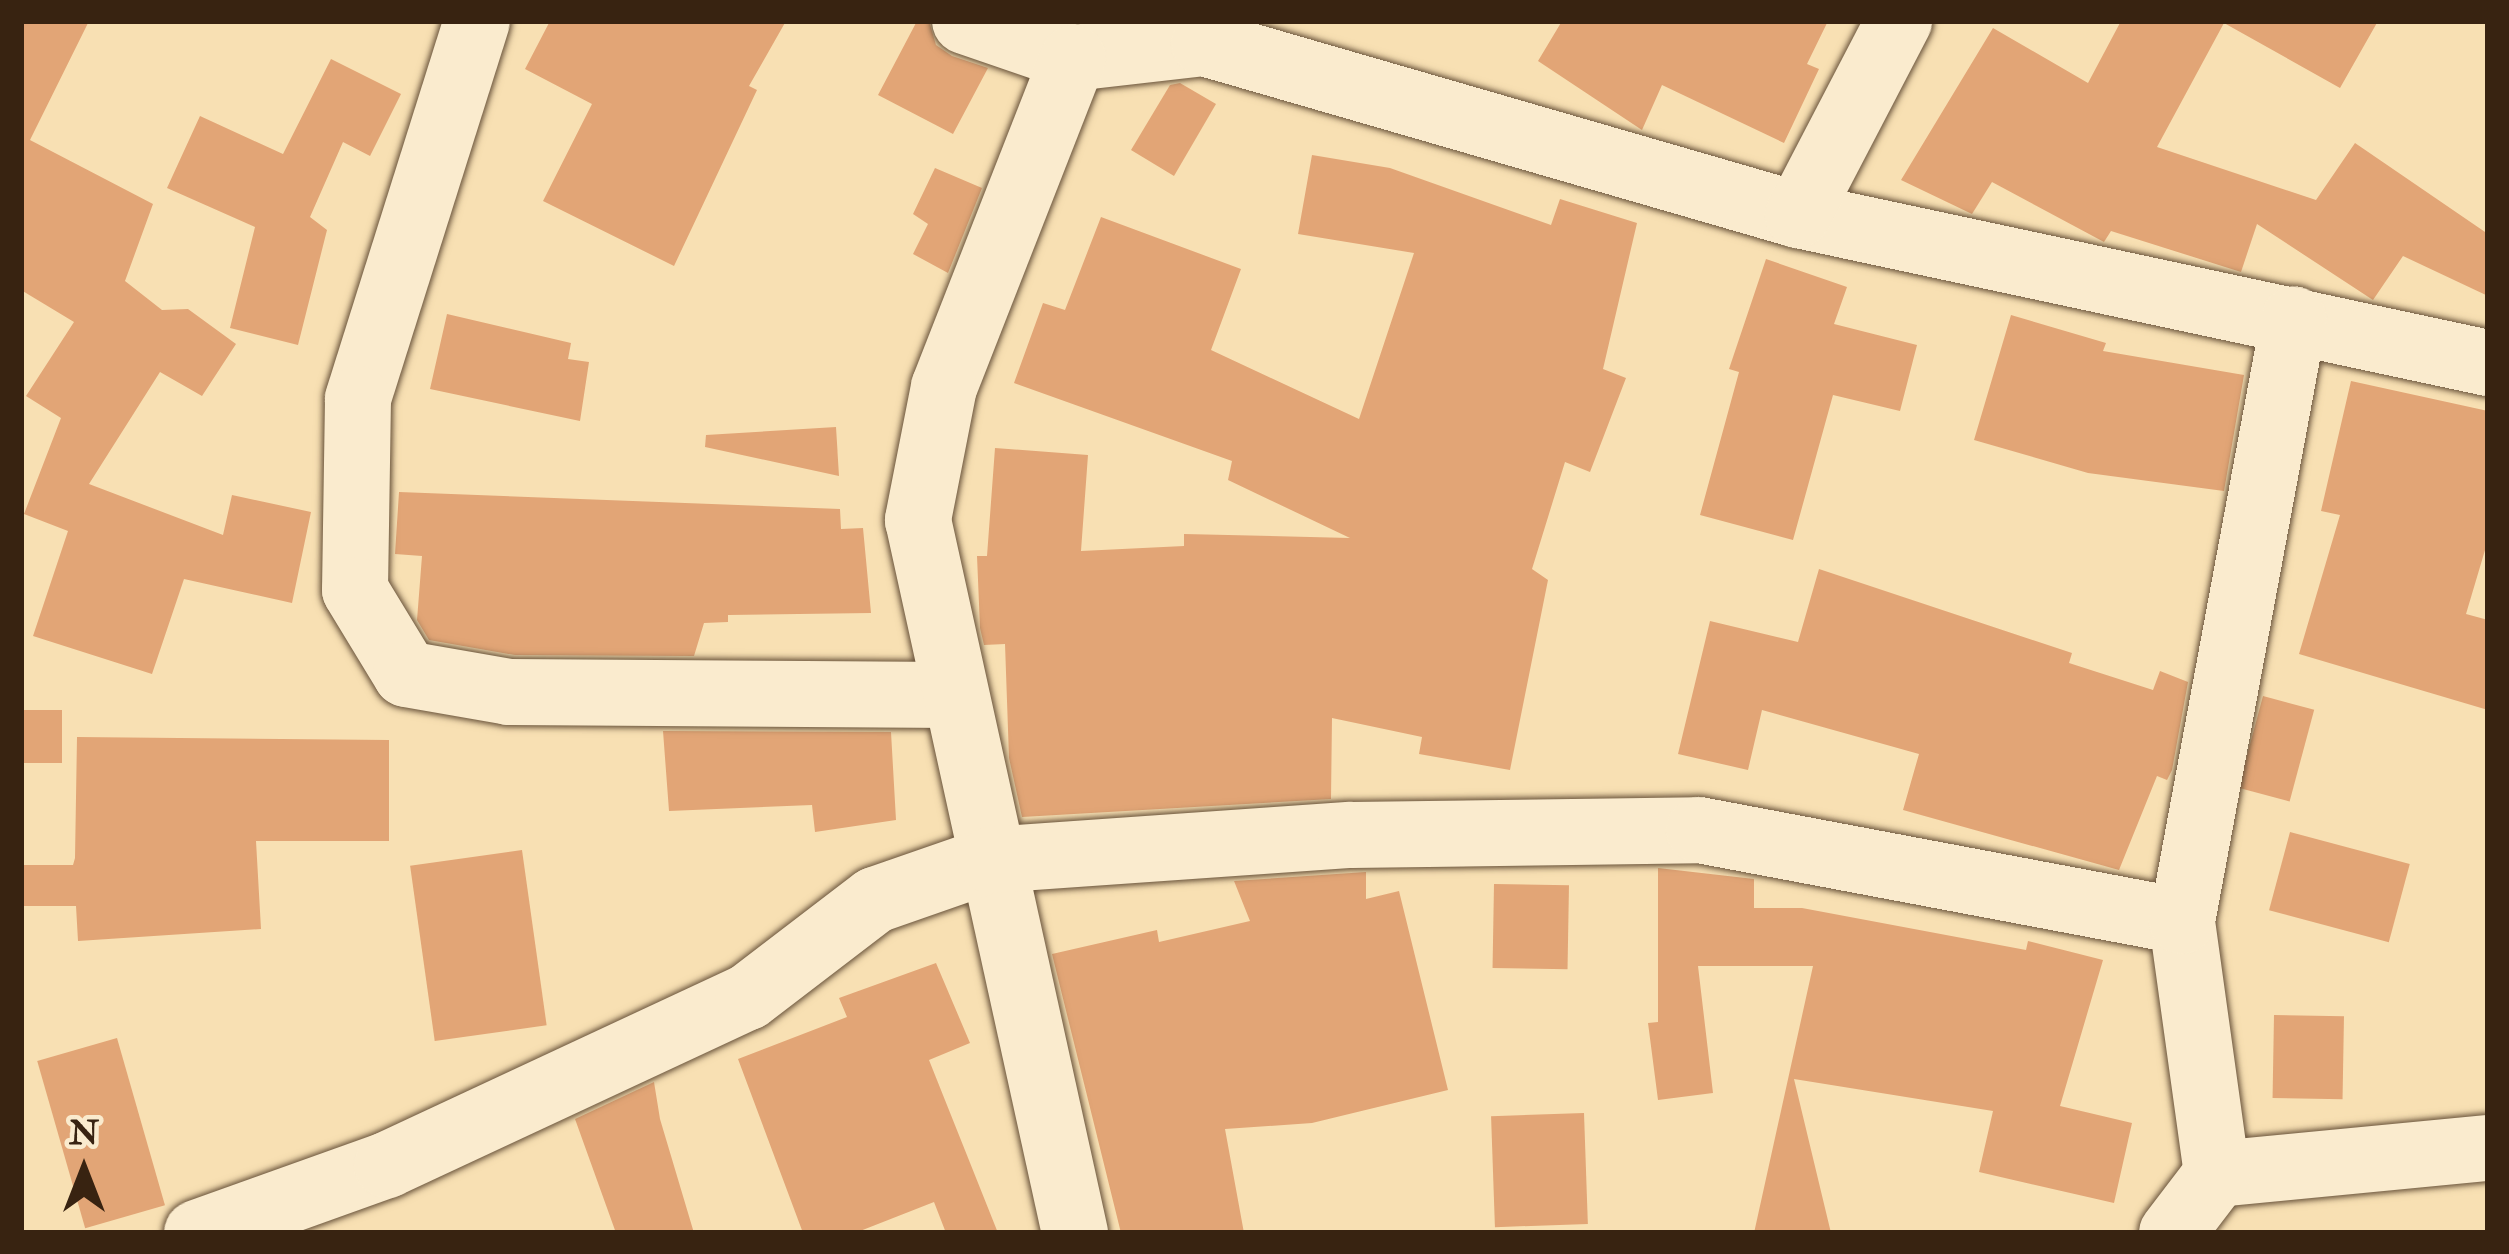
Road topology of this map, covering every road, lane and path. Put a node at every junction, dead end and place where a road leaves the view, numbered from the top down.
1 (477, 21) edge
2 (965, 21) edge
3 (1899, 21) edge
4 (1210, 32) edge
5 (1073, 58) junction
6 (1798, 215) junction
7 (2294, 319) junction
8 (2488, 363) edge
9 (954, 695) junction
10 (990, 860) junction
11 (2182, 921) junction
12 (2488, 1148) edge
13 (2216, 1174) junction
14 (197, 1233) edge
15 (1075, 1233) edge
16 (2172, 1233) edge

1 - 9 street
2 - 5 street
3 - 6 street
4 - 5 street
4 - 6 street
5 - 9 street
6 - 7 street
7 - 8 street
7 - 11 street
9 - 10 street
10 - 11 street
10 - 14 street
10 - 15 street
11 - 13 street
12 - 13 street
13 - 16 street

